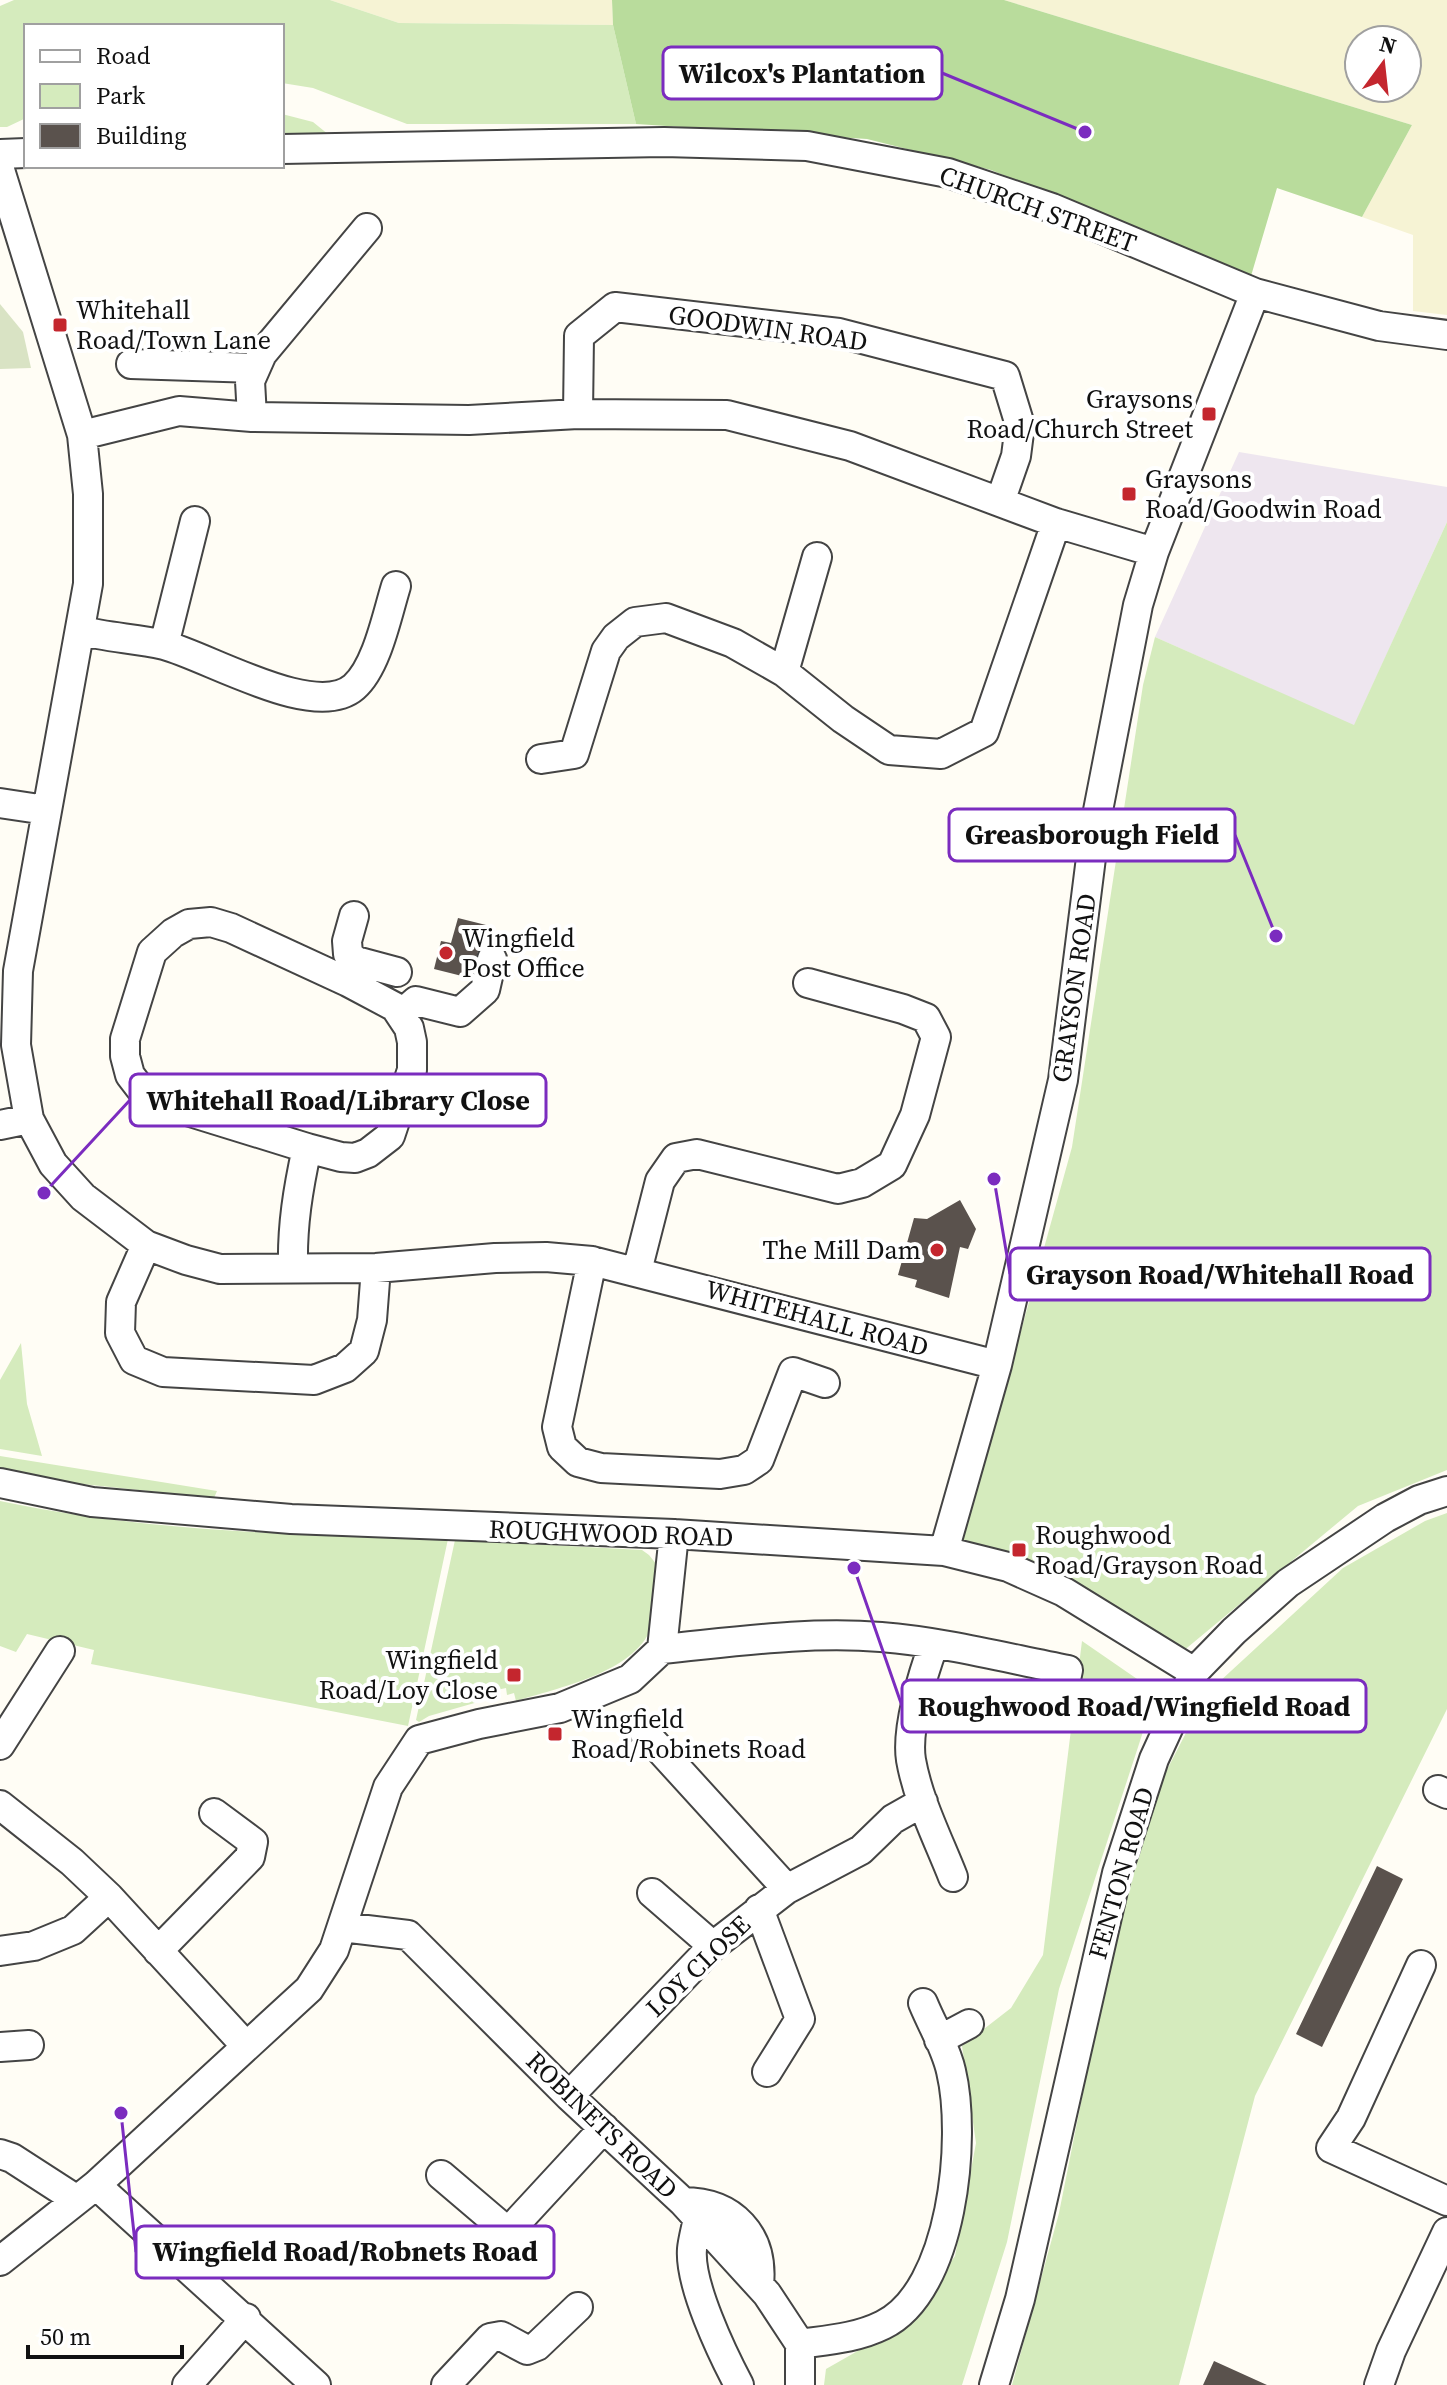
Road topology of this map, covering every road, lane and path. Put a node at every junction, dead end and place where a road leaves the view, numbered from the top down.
1 (284, 149) edge
2 (24, 153) edge
3 (0, 154) edge
4 (0, 170) edge
5 (367, 228) dead end
6 (1255, 293) junction
7 (1447, 335) edge
8 (131, 364) dead end
9 (255, 368) junction
10 (578, 414) junction
11 (252, 417) junction
12 (82, 435) junction
13 (1000, 502) junction
14 (195, 521) dead end
15 (1056, 523) junction
16 (1154, 552) junction
17 (817, 557) dead end
18 (396, 586) dead end
19 (80, 630) junction
20 (164, 645) junction
21 (784, 672) junction
22 (541, 759) dead end
23 (0, 803) edge
24 (46, 810) junction
25 (354, 916) dead end
26 (492, 959) dead end
27 (352, 972) junction
28 (397, 972) dead end
29 (808, 983) dead end
30 (401, 1014) junction
31 (29, 1119) junction
32 (0, 1125) edge
33 (307, 1148) junction
34 (146, 1245) junction
35 (592, 1261) junction
36 (293, 1267) junction
37 (376, 1268) junction
38 (637, 1271) junction
39 (997, 1365) junction
40 (825, 1383) dead end
41 (0, 1483) edge
42 (1447, 1491) edge
43 (674, 1534) junction
44 (944, 1551) junction
45 (934, 1644) junction
46 (662, 1649) junction
47 (60, 1651) dead end
48 (1194, 1672) junction
49 (1065, 1684) dead end
50 (644, 1732) dead end
51 (0, 1745) edge
52 (923, 1802) junction
53 (0, 1805) edge
54 (214, 1813) dead end
55 (953, 1877) dead end
56 (787, 1889) junction
57 (652, 1893) dead end
58 (109, 1897) junction
59 (759, 1909) junction
60 (342, 1927) junction
61 (713, 1946) junction
62 (0, 1951) edge
63 (158, 1951) junction
64 (1421, 1965) dead end
65 (923, 2003) dead end
66 (969, 2024) dead end
67 (939, 2040) junction
68 (29, 2045) dead end
69 (246, 2046) junction
70 (0, 2047) edge
71 (767, 2072) dead end
72 (569, 2096) junction
73 (604, 2128) junction
74 (0, 2154) edge
75 (441, 2175) dead end
76 (87, 2192) junction
77 (1447, 2201) edge
78 (691, 2210) junction
79 (1447, 2232) edge
80 (0, 2261) edge
81 (578, 2307) dead end
82 (246, 2318) junction
83 (800, 2344) junction
84 (187, 2385) edge
85 (316, 2385) edge
86 (446, 2385) edge
87 (739, 2385) edge
88 (800, 2385) edge
89 (994, 2385) edge
90 (1379, 2385) edge

1 - 6 street, CHURCH STREET
2 - 3 street
4 - 12 street, WHITEHALL ROAD
5 - 9 street
6 - 7 street, CHURCH STREET
6 - 16 street, GRAYSON ROAD
8 - 9 street
9 - 11 street
10 - 11 street
10 - 13 street
10 - 13 street, GOODWIN ROAD
11 - 12 street
12 - 19 street, WHITEHALL ROAD
13 - 15 street
14 - 20 street
15 - 16 street
15 - 21 street
16 - 39 street, GRAYSON ROAD
17 - 21 street
18 - 20 street
19 - 20 street
19 - 24 street, WHITEHALL ROAD
21 - 22 street
23 - 24 street
24 - 31 street, WHITEHALL ROAD
25 - 27 street
26 - 30 street
27 - 28 street
27 - 30 street
27 - 33 street
29 - 38 street
30 - 33 street
31 - 32 street
31 - 34 street, WHITEHALL ROAD
33 - 36 street
34 - 36 street, WHITEHALL ROAD
34 - 37 street
35 - 37 street, WHITEHALL ROAD
35 - 38 street, WHITEHALL ROAD
35 - 40 street
36 - 37 street, WHITEHALL ROAD
38 - 39 street, WHITEHALL ROAD
39 - 44 street, GRAYSON ROAD
41 - 43 street, ROUGHWOOD ROAD
42 - 48 street, FENTON ROAD
43 - 44 street, ROUGHWOOD ROAD
43 - 46 street
44 - 48 street, ROUGHWOOD ROAD
45 - 46 street
45 - 49 street
45 - 52 street
46 - 60 street
47 - 51 street
48 - 89 street, FENTON ROAD
50 - 56 street
52 - 55 street
52 - 56 street, LOY CLOSE
53 - 58 street
54 - 63 street
56 - 59 street, LOY CLOSE
57 - 61 street
58 - 62 street
58 - 63 street
59 - 61 street, LOY CLOSE
59 - 71 street
60 - 69 street
60 - 72 street, ROBINETS ROAD
61 - 72 street, LOY CLOSE
63 - 69 street
64 - 77 street
65 - 67 street
66 - 67 street
67 - 83 street
68 - 70 street
69 - 76 street
72 - 73 street, ROBINETS ROAD
73 - 75 street
73 - 78 street, ROBINETS ROAD
74 - 76 street
76 - 80 street
76 - 82 street
78 - 83 street
78 - 87 street
79 - 90 street
81 - 86 street
82 - 84 street
82 - 85 street
83 - 88 street

